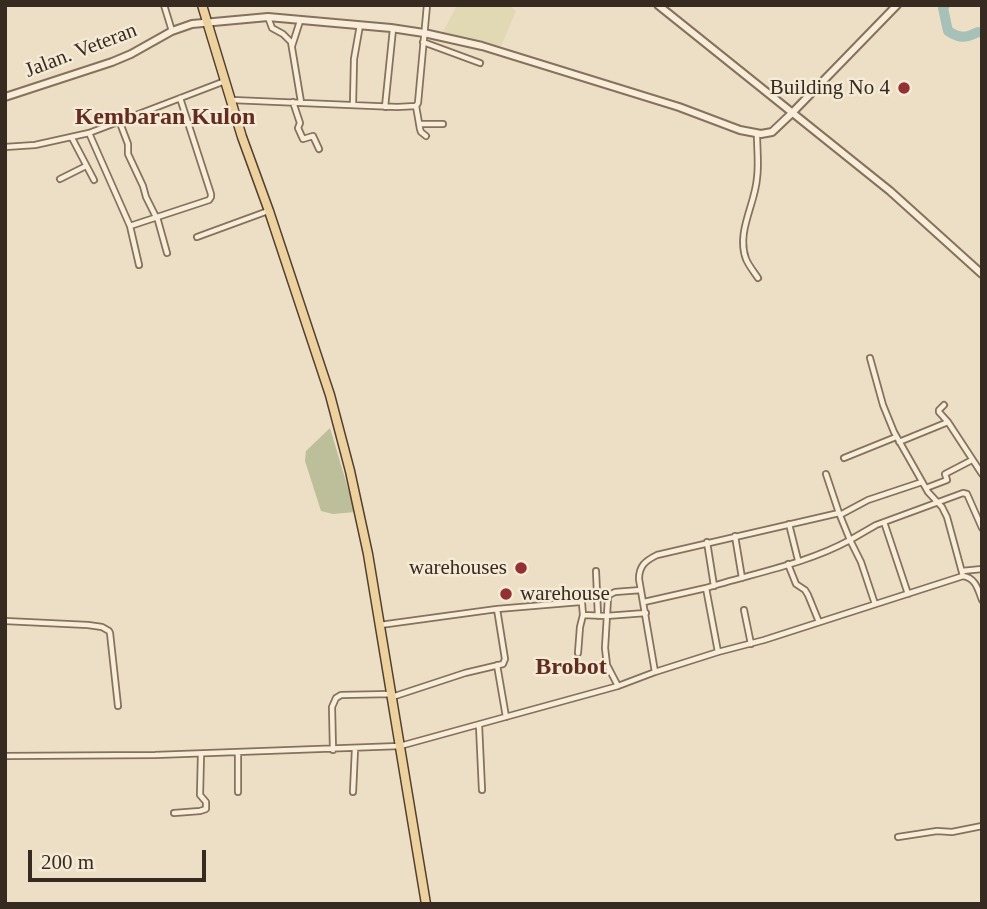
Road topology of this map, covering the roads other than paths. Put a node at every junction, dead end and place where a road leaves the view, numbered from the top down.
1 (164, 5) edge
2 (202, 5) edge
3 (427, 5) edge
4 (658, 5) edge
5 (897, 5) edge
6 (268, 17) junction
7 (300, 21) junction
8 (207, 23) junction
9 (360, 25) junction
10 (393, 29) junction
11 (173, 31) junction
12 (424, 33) junction
13 (423, 42) junction
14 (292, 46) junction
15 (480, 63) dead end
16 (225, 81) junction
17 (5, 97) edge
18 (180, 98) junction
19 (231, 100) junction
20 (293, 102) junction
21 (301, 102) junction
22 (353, 104) junction
23 (416, 106) junction
24 (386, 107) junction
25 (792, 113) junction
26 (120, 123) junction
27 (419, 124) junction
28 (443, 124) dead end
29 (89, 133) junction
30 (757, 134) junction
31 (426, 136) dead end
32 (72, 138) junction
33 (5, 147) edge
34 (319, 149) dead end
35 (86, 166) junction
36 (60, 179) dead end
37 (94, 180) dead end
38 (269, 211) junction
39 (157, 217) junction
40 (130, 226) junction
41 (197, 237) dead end
42 (167, 253) dead end
43 (139, 265) dead end
44 (982, 274) edge
45 (758, 278) dead end
46 (870, 358) dead end
47 (944, 405) dead end
48 (948, 422) junction
49 (898, 439) junction
50 (844, 458) dead end
51 (972, 460) junction
52 (826, 474) dead end
53 (982, 474) edge
54 (922, 482) junction
55 (926, 488) junction
56 (939, 503) junction
57 (839, 514) junction
58 (884, 522) junction
59 (789, 524) junction
60 (982, 528) edge
61 (735, 536) junction
62 (850, 540) junction
63 (707, 542) junction
64 (798, 560) junction
65 (788, 564) junction
66 (982, 569) edge
67 (596, 571) dead end
68 (963, 573) junction
69 (742, 578) junction
70 (714, 586) junction
71 (706, 588) junction
72 (641, 590) junction
73 (908, 594) junction
74 (982, 600) edge
75 (644, 602) junction
76 (875, 604) junction
77 (497, 609) junction
78 (744, 610) dead end
79 (646, 613) junction
80 (583, 615) junction
81 (598, 616) junction
82 (606, 616) junction
83 (5, 621) edge
84 (820, 622) junction
85 (380, 625) junction
86 (751, 644) junction
87 (718, 652) junction
88 (578, 653) dead end
89 (497, 665) junction
90 (655, 672) junction
91 (618, 686) junction
92 (392, 695) junction
93 (118, 706) dead end
94 (506, 717) junction
95 (479, 724) junction
96 (400, 746) junction
97 (355, 749) junction
98 (333, 750) junction
99 (238, 753) junction
100 (201, 754) junction
101 (5, 756) edge
102 (482, 790) dead end
103 (238, 792) dead end
104 (353, 792) dead end
105 (174, 813) dead end
106 (982, 827) edge
107 (898, 837) dead end
108 (426, 904) edge

1 - 11 street
2 - 8 main road
3 - 12 street
4 - 25 street
5 - 25 street
6 - 7 street, Jalan. Veteran
6 - 8 street, Jalan. Veteran
6 - 14 street
7 - 9 street, Jalan. Veteran
7 - 14 street
8 - 11 street, Jalan. Veteran
8 - 16 main road
9 - 10 street, Jalan. Veteran
9 - 22 street
10 - 12 street, Jalan. Veteran
10 - 24 street
11 - 17 street, Jalan. Veteran
12 - 13 street
12 - 30 street, Jalan. Veteran
13 - 15 street
13 - 23 street
14 - 21 street
16 - 18 street
16 - 19 main road
18 - 26 street
18 - 39 street
19 - 20 street
19 - 38 main road
20 - 21 street
20 - 34 street
21 - 22 street
22 - 24 street
23 - 24 street
23 - 27 street
25 - 30 street
25 - 44 street
26 - 29 street
26 - 39 street
27 - 28 street
27 - 31 street
29 - 32 street
29 - 40 street
30 - 45 street
32 - 33 street
32 - 35 street
35 - 36 street
35 - 37 street
38 - 41 street
38 - 85 main road
39 - 40 street
39 - 42 street
40 - 43 street
46 - 49 street
47 - 48 street
48 - 49 street
48 - 51 street
49 - 50 street
49 - 54 street
51 - 53 street
51 - 55 street
52 - 57 street
54 - 55 street
54 - 57 street
55 - 56 street
56 - 58 street
56 - 60 street
56 - 68 street
57 - 59 street
57 - 62 street
58 - 62 street
58 - 73 street
59 - 61 street
59 - 64 street
61 - 63 street
61 - 69 street
62 - 64 street
62 - 76 street
63 - 70 street
63 - 72 street
64 - 65 street
65 - 69 street
65 - 84 street
66 - 68 street
67 - 81 street
68 - 73 street
68 - 74 street
69 - 70 street
70 - 71 street
71 - 75 street
71 - 87 street
72 - 75 street
72 - 82 street
73 - 76 street
75 - 79 street
76 - 84 street
77 - 80 street
77 - 85 street
77 - 89 street
78 - 86 street
79 - 82 street
79 - 90 street
80 - 81 street
80 - 88 street
81 - 82 street
82 - 91 street
83 - 93 street
84 - 86 street
85 - 92 main road
86 - 87 street
87 - 90 street
89 - 92 street
89 - 94 street
90 - 91 street
91 - 94 street
92 - 96 main road
92 - 98 street
94 - 95 street
95 - 96 street
95 - 102 street
96 - 97 street
96 - 108 main road
97 - 98 street
97 - 104 street
98 - 99 street
99 - 100 street
99 - 103 street
100 - 101 street
100 - 105 street
106 - 107 street

